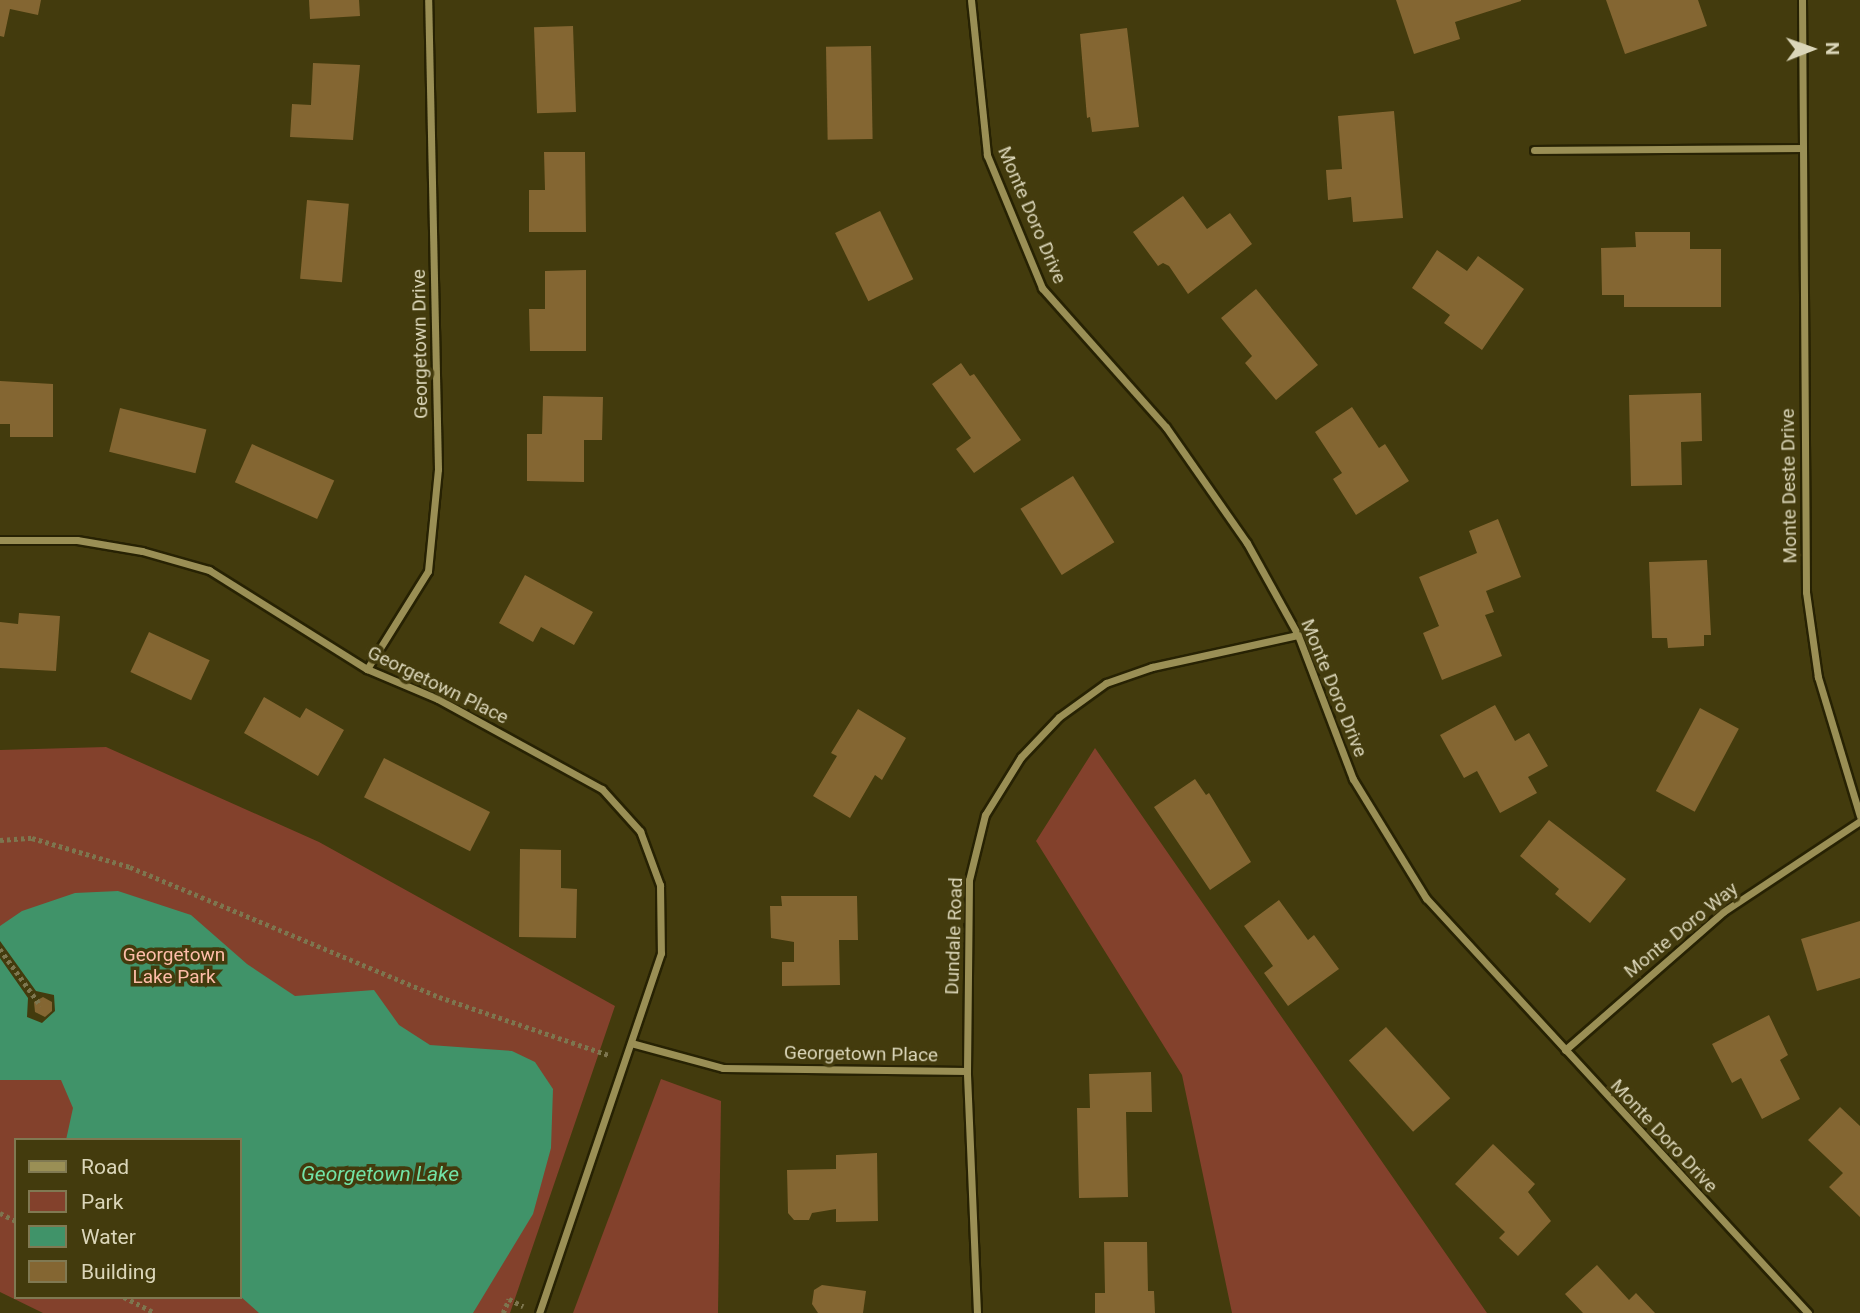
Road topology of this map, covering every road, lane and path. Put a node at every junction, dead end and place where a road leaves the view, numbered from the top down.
1 (428, 0) edge
2 (971, 0) edge
3 (1802, 0) edge
4 (1800, 148) junction
5 (1534, 150) dead end
6 (0, 540) edge
7 (1298, 635) junction
8 (367, 669) junction
9 (1860, 818) edge
10 (0, 840) edge
11 (0, 949) edge
12 (41, 1006) dead end
13 (631, 1043) junction
14 (1564, 1050) junction
15 (625, 1061) junction
16 (967, 1071) junction
17 (128, 1299) edge
18 (155, 1313) edge
19 (539, 1313) edge
20 (977, 1313) edge
21 (1808, 1313) edge

1 - 8 street, Georgetown Drive
2 - 7 street, Monte Doro Drive
3 - 4 street, Monte Deste Drive
4 - 5 street
4 - 9 street, Monte Deste Drive
6 - 8 street, Georgetown Place
7 - 14 street, Monte Doro Drive
7 - 16 street, Dundale Road
8 - 13 street, Georgetown Place
9 - 14 street, Monte Doro Way
10 - 15 path
11 - 12 path
13 - 15 street, Georgetown Place
13 - 16 street, Georgetown Place
14 - 21 street, Monte Doro Drive
15 - 19 street, Georgetown Place
16 - 20 street, Dundale Road
17 - 18 path

